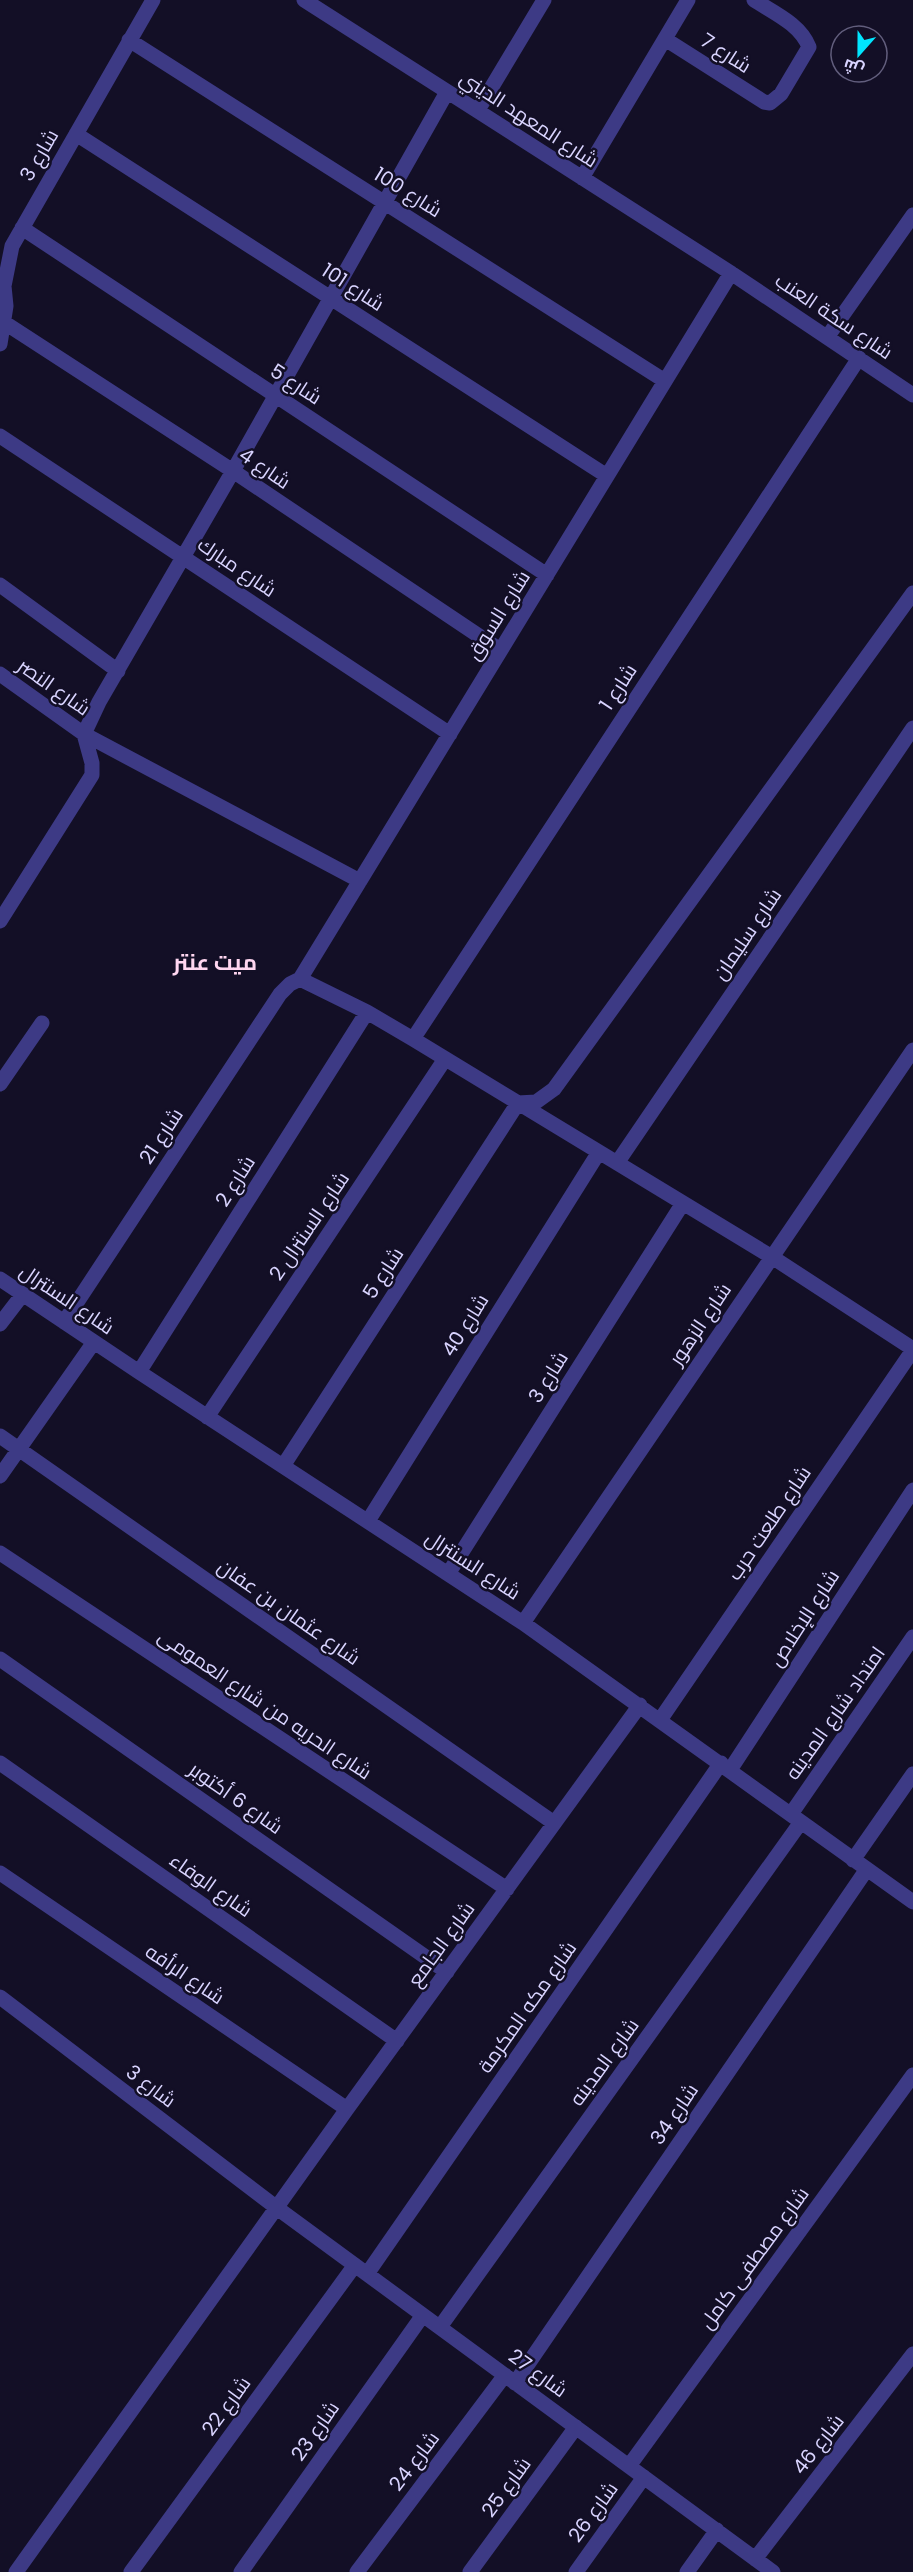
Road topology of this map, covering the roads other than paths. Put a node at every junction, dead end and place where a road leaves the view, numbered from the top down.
1 (153, 0) edge
2 (304, 0) edge
3 (544, 0) edge
4 (688, 0) edge
5 (754, 0) edge
6 (665, 39) junction
7 (129, 40) junction
8 (447, 92) junction
9 (478, 110) junction
10 (76, 134) junction
11 (582, 178) junction
12 (385, 202) junction
13 (913, 215) edge
14 (22, 228) junction
15 (731, 273) junction
16 (331, 298) junction
17 (3, 304) edge
18 (5, 323) junction
19 (828, 336) junction
20 (0, 344) edge
21 (859, 358) junction
22 (665, 381) junction
23 (274, 395) junction
24 (913, 395) edge
25 (0, 436) edge
26 (233, 471) junction
27 (607, 476) junction
28 (183, 557) junction
29 (547, 575) junction
30 (0, 585) edge
31 (913, 593) edge
32 (500, 650) junction
33 (118, 671) junction
34 (0, 674) edge
35 (913, 728) edge
36 (84, 734) junction
37 (450, 734) junction
38 (360, 881) junction
39 (0, 921) edge
40 (300, 979) junction
41 (367, 1011) junction
42 (42, 1023) dead end
43 (413, 1039) junction
44 (913, 1050) edge
45 (445, 1059) junction
46 (0, 1084) edge
47 (518, 1103) junction
48 (599, 1152) junction
49 (617, 1163) junction
50 (683, 1203) junction
51 (772, 1257) junction
52 (0, 1279) edge
53 (23, 1294) junction
54 (64, 1322) junction
55 (0, 1324) edge
56 (94, 1342) junction
57 (913, 1349) edge
58 (139, 1372) junction
59 (207, 1417) junction
60 (0, 1436) edge
61 (19, 1449) junction
62 (283, 1466) junction
63 (0, 1476) edge
64 (913, 1490) edge
65 (368, 1521) junction
66 (0, 1553) edge
67 (448, 1574) junction
68 (523, 1623) junction
69 (913, 1637) edge
70 (0, 1659) edge
71 (640, 1705) junction
72 (660, 1720) junction
73 (0, 1764) edge
74 (725, 1767) junction
75 (913, 1774) edge
76 (796, 1818) junction
77 (554, 1823) junction
78 (853, 1860) junction
79 (867, 1869) junction
80 (0, 1873) edge
81 (507, 1889) junction
82 (913, 1902) edge
83 (447, 1972) junction
84 (0, 1997) edge
85 (397, 2041) junction
86 (913, 2075) edge
87 (347, 2109) junction
88 (277, 2208) junction
89 (361, 2270) junction
90 (423, 2315) junction
91 (440, 2327) junction
92 (913, 2354) edge
93 (510, 2379) junction
94 (576, 2427) junction
95 (629, 2466) junction
96 (644, 2477) junction
97 (717, 2530) junction
98 (755, 2559) junction
99 (16, 2572) edge
100 (131, 2572) edge
101 (241, 2572) edge
102 (357, 2572) edge
103 (470, 2572) edge
104 (576, 2572) edge
105 (687, 2572) edge
106 (773, 2572) edge

1 - 7 street, شارع 3
2 - 8 street, شارع المعهد الديني
3 - 9 street
4 - 6 street
5 - 6 street, شارع 7
6 - 11 street
7 - 10 street, شارع 3
7 - 12 street, شارع 100
8 - 9 street, شارع المعهد الديني
8 - 12 street
9 - 11 street, شارع المعهد الديني
10 - 14 street, شارع 3
10 - 16 street, شارع 101
11 - 15 street, شارع المعهد الديني
12 - 16 street
12 - 22 street, شارع 100
13 - 19 street
14 - 17 street, شارع 3
14 - 23 street, شارع 5
15 - 19 street, شارع سكة العنب
15 - 22 street, شارع السوق
16 - 23 street
16 - 27 street, شارع 101
17 - 18 street, شارع 3
18 - 20 street, شارع 3
18 - 26 street, شارع 4
19 - 21 street, شارع سكة العنب
21 - 24 street, شارع سكة العنب
21 - 43 street, شارع 1
22 - 27 street, شارع السوق
23 - 26 street
23 - 29 street, شارع 5
25 - 28 street, شارع مبارك
26 - 28 street
26 - 32 street, شارع 4
27 - 29 street, شارع السوق
28 - 33 street
28 - 37 street, شارع مبارك
29 - 32 street, شارع السوق
30 - 33 street
31 - 47 street
32 - 37 street, شارع السوق
33 - 36 street
34 - 36 street, شارع النصر
35 - 49 street, شارع سليمان
36 - 38 street, شارع النصر
36 - 39 street
37 - 38 street, شارع السوق
38 - 40 street, شارع السوق
40 - 41 street
40 - 54 street, شارع 21
41 - 43 street
41 - 58 street, شارع 2
42 - 46 street
43 - 45 street
44 - 51 street, شارع الزهور
45 - 47 street
45 - 59 street, شارع السنترال 2
47 - 48 street
47 - 62 street, شارع 5
48 - 49 street
48 - 65 street, شارع 40
49 - 50 street
50 - 51 street
50 - 67 street, شارع 3
51 - 57 street
51 - 68 street, شارع الزهور
52 - 53 street, شارع السنترال
53 - 54 street, شارع السنترال
53 - 55 street
54 - 56 street, شارع السنترال
56 - 58 street, شارع السنترال
56 - 61 street
57 - 72 street, شارع طلعت حرب
58 - 59 street, شارع السنترال
59 - 62 street, شارع السنترال
60 - 61 street, شارع عثمان بن عفان
61 - 63 street
61 - 77 street, شارع عثمان بن عفان
62 - 65 street, شارع السنترال
64 - 74 street, شارع الإخلاص
65 - 67 street, شارع السنترال
66 - 81 street, شارع الحريه من شارع العمومى
67 - 68 street, شارع السنترال
68 - 71 street, شارع السنترال
69 - 76 street, امتداد شارع المدينه
70 - 83 street, شارع 6 أكتوبر
71 - 72 street, شارع السنترال
71 - 77 street, شارع الجامع
72 - 74 street, شارع السنترال
73 - 85 street, شارع الوفاء
74 - 76 street, شارع السنترال
74 - 89 street, شارع مكه المكرمة
75 - 78 street
76 - 78 street, شارع السنترال
76 - 91 street, شارع المدينه
77 - 81 street, شارع الجامع
78 - 79 street, شارع السنترال
79 - 82 street, شارع السنترال
79 - 93 street, شارع 34
80 - 87 street, شارع الرأفه
81 - 83 street, شارع الجامع
83 - 85 street, شارع الجامع
84 - 88 street, شارع 3
85 - 87 street, شارع الجامع
86 - 95 street, شارع مصطفى كامل
87 - 88 street, شارع الجامع
88 - 89 street, شارع 27
88 - 99 street, شارع الجامع
89 - 90 street, شارع 27
89 - 100 street, شارع 22
90 - 91 street, شارع 27
90 - 101 street, شارع 23
91 - 93 street, شارع 27
92 - 98 street, شارع 46
93 - 94 street, شارع 27
93 - 102 street, شارع 24
94 - 95 street, شارع 27
94 - 103 street, شارع 25
95 - 96 street, شارع 27
96 - 97 street, شارع 27
96 - 104 street, شارع 26
97 - 98 street, شارع 27
97 - 105 street
98 - 106 street, شارع 27

